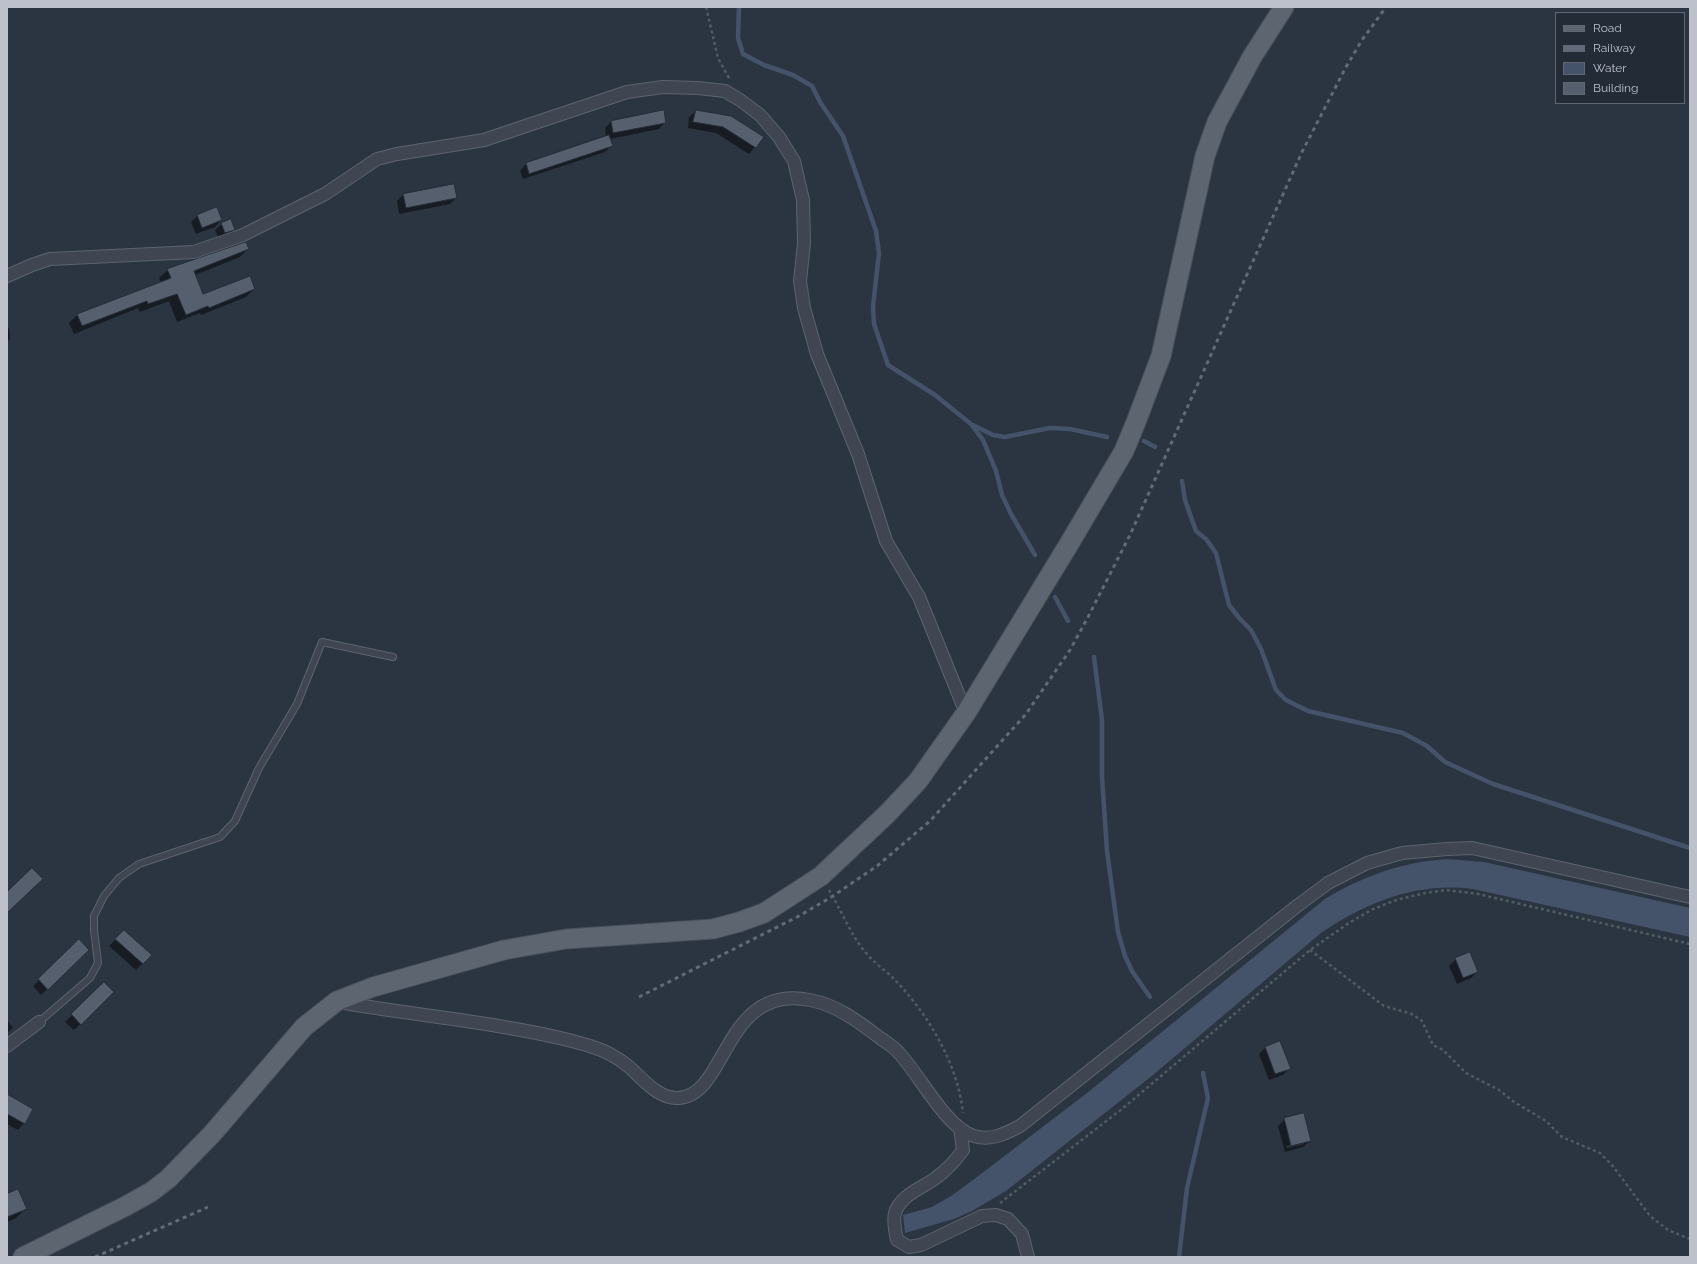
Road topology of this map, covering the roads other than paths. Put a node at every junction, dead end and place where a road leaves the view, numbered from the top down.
1 (1284, 7) edge
2 (7, 276) edge
3 (393, 657) dead end
4 (966, 712) junction
5 (1690, 897) edge
6 (338, 1002) junction
7 (39, 1022) joint
8 (7, 1046) edge
9 (960, 1128) junction
10 (23, 1257) edge
11 (1028, 1257) edge

1 - 4 main road
2 - 4 street
3 - 7 lane
4 - 6 main road
5 - 9 street
6 - 9 street
6 - 10 main road
7 - 8 street
9 - 11 street

